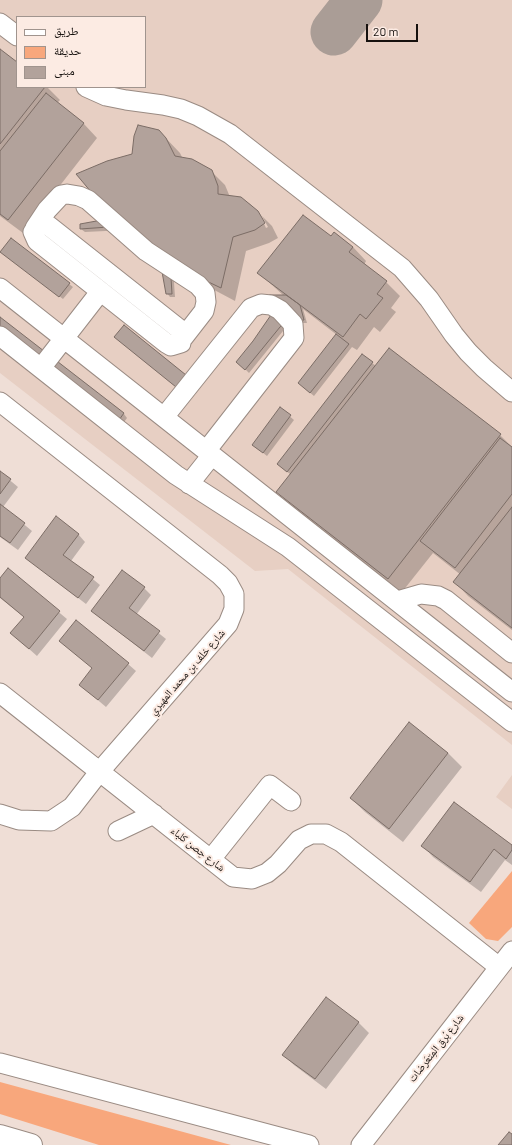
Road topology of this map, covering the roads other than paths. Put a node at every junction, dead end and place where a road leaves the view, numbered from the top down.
1 (0, 23) edge
2 (16, 35) edge
3 (88, 88) edge
4 (35, 228) junction
5 (0, 288) edge
6 (100, 292) junction
7 (0, 336) edge
8 (64, 338) junction
9 (182, 338) junction
10 (40, 368) junction
11 (512, 392) edge
12 (0, 402) edge
13 (164, 418) junction
14 (209, 453) junction
15 (189, 484) junction
16 (397, 601) junction
17 (512, 653) edge
18 (512, 692) edge
19 (0, 693) edge
20 (512, 722) edge
21 (100, 771) junction
22 (291, 801) dead end
23 (0, 814) edge
24 (154, 814) junction
25 (118, 831) dead end
26 (211, 859) junction
27 (512, 951) edge
28 (499, 967) junction
29 (0, 1063) edge
30 (0, 1136) edge
31 (31, 1145) edge
32 (309, 1145) edge
33 (361, 1145) edge

1 - 2 street
3 - 11 street
4 - 6 street
4 - 9 street
4 - 9 street
5 - 8 street
6 - 8 street
6 - 9 street
7 - 10 street
8 - 10 street
8 - 13 street
10 - 15 street
12 - 21 street, شارع خلف بن محمد المهيري
13 - 14 street
13 - 14 street
14 - 15 street
14 - 16 street
15 - 20 street
16 - 17 street
16 - 18 street
19 - 21 street, شارع حِصن كلباء
21 - 23 street, شارع خلف بن محمد المهيري
21 - 24 street, شارع حِصن كلباء
22 - 26 street
24 - 25 street
24 - 26 street, شارع حِصن كلباء
26 - 28 street, شارع حِصن كلباء
27 - 28 street, شارع بُرق المِتعَرضات
28 - 33 street, شارع بُرق المِتعَرضات
29 - 32 street
30 - 31 main road

